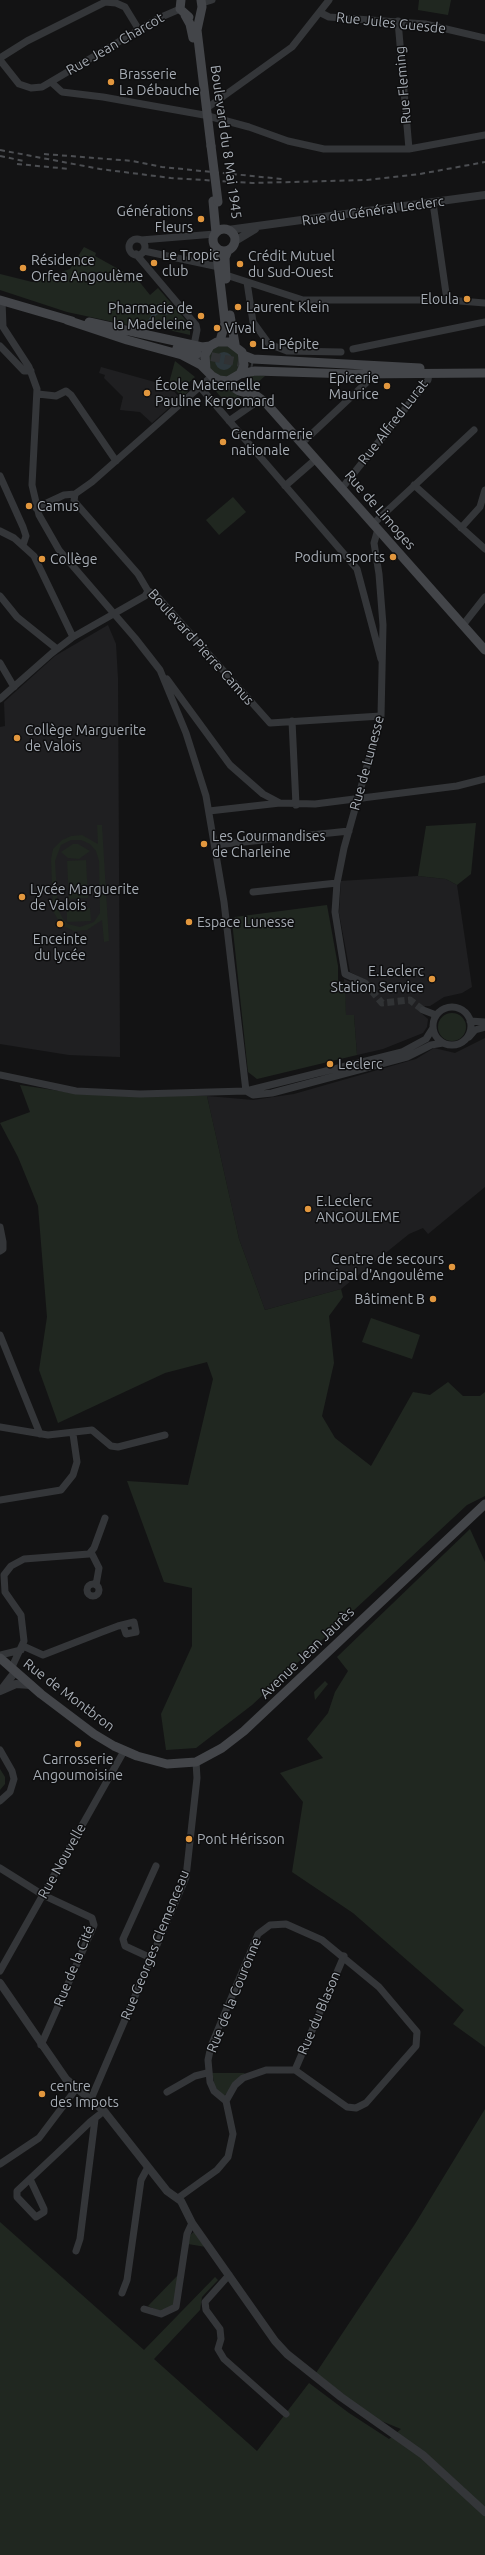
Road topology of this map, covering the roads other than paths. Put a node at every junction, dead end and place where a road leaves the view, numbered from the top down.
1 (212, 0) edge
2 (329, 0) edge
3 (201, 4) edge
4 (182, 5) edge
5 (321, 13) junction
6 (398, 21) junction
7 (139, 30) junction
8 (485, 38) edge
9 (0, 59) edge
10 (201, 76) junction
11 (51, 82) junction
12 (205, 110) junction
13 (485, 136) edge
14 (409, 149) junction
15 (485, 195) edge
16 (215, 202) junction
17 (433, 203) junction
18 (261, 226) junction
19 (221, 232) junction
20 (194, 236) junction
21 (141, 240) junction
22 (235, 241) junction
23 (216, 247) junction
24 (228, 250) junction
25 (144, 251) junction
26 (136, 254) junction
27 (219, 267) junction
28 (226, 275) junction
29 (247, 282) junction
30 (447, 300) junction
31 (1, 303) edge
32 (485, 303) edge
33 (67, 320) junction
34 (485, 322) edge
35 (220, 341) junction
36 (234, 344) junction
37 (0, 346) edge
38 (210, 346) junction
39 (195, 349) junction
40 (353, 349) dead end
41 (287, 351) junction
42 (341, 352) dead end
43 (243, 355) junction
44 (286, 361) junction
45 (253, 366) tunnel mouth
46 (485, 368) edge
47 (206, 369) junction
48 (372, 369) junction
49 (31, 371) junction
50 (485, 373) edge
51 (238, 375) junction
52 (212, 376) junction
53 (428, 378) junction
54 (224, 381) junction
55 (200, 387) junction
56 (38, 394) junction
57 (250, 394) junction
58 (259, 397) junction
59 (230, 421) junction
60 (474, 430) dead end
61 (302, 443) junction
62 (316, 459) junction
63 (116, 461) junction
64 (0, 476) edge
65 (414, 485) junction
66 (285, 486) junction
67 (342, 488) junction
68 (485, 490) edge
69 (75, 494) junction
70 (36, 508) junction
71 (376, 527) junction
72 (461, 528) junction
73 (0, 531) edge
74 (23, 545) junction
75 (485, 549) edge
76 (148, 591) junction
77 (0, 596) edge
78 (485, 597) edge
79 (114, 614) junction
80 (463, 625) junction
81 (73, 637) junction
82 (57, 649) junction
83 (485, 650) edge
84 (0, 663) edge
85 (383, 666) junction
86 (162, 675) junction
87 (14, 687) junction
88 (0, 699) edge
89 (381, 716) junction
90 (292, 722) junction
91 (485, 779) edge
92 (359, 798) junction
93 (280, 803) junction
94 (296, 805) junction
95 (209, 811) junction
96 (349, 830) junction
97 (215, 845) junction
98 (337, 883) junction
99 (253, 892) dead end
100 (365, 984) tunnel mouth
101 (423, 1010) tunnel mouth
102 (436, 1015) junction
103 (470, 1020) junction
104 (485, 1022) edge
105 (485, 1027) edge
106 (433, 1028) junction
107 (467, 1038) junction
108 (443, 1043) junction
109 (0, 1075) edge
110 (246, 1091) junction
111 (0, 1227) edge
112 (0, 1251) edge
113 (0, 1335) edge
114 (0, 1427) edge
115 (40, 1434) junction
116 (73, 1434) junction
117 (165, 1435) dead end
118 (0, 1500) edge
119 (485, 1504) edge
120 (105, 1518) dead end
121 (91, 1552) junction
122 (1, 1582) edge
123 (96, 1585) dead end
124 (123, 1625) dead end
125 (22, 1648) junction
126 (0, 1656) edge
127 (13, 1671) junction
128 (31, 1685) junction
129 (0, 1691) edge
130 (0, 1750) edge
131 (124, 1750) junction
132 (196, 1762) junction
133 (0, 1801) edge
134 (156, 1866) dead end
135 (0, 1868) edge
136 (43, 1895) junction
137 (344, 1956) junction
138 (151, 1958) junction
139 (0, 1971) edge
140 (0, 1982) edge
141 (41, 2045) junction
142 (295, 2070) junction
143 (207, 2073) junction
144 (76, 2089) junction
145 (167, 2092) dead end
146 (91, 2099) junction
147 (226, 2102) junction
148 (104, 2111) junction
149 (95, 2119) junction
150 (0, 2164) edge
151 (148, 2167) junction
152 (30, 2179) junction
153 (178, 2198) junction
154 (192, 2223) junction
155 (76, 2251) dead end
156 (229, 2275) junction
157 (122, 2294) dead end
158 (144, 2309) dead end
159 (286, 2414) dead end
160 (485, 2512) edge

1 - 3 street
2 - 5 street
3 - 4 main road
3 - 10 main road, Boulevard du 8 Mai 1945
4 - 7 street, Rue Jean Charcot
4 - 10 main road, Boulevard du 8 Mai 1945
5 - 6 street, Rue Jules Guesde
5 - 12 street
6 - 8 street, Rue Jules Guesde
6 - 14 street, Rue Fleming
7 - 9 street
7 - 11 street, Rue Jean Charcot
9 - 11 street, Rue Jean Charcot
10 - 12 main road, Boulevard du 8 Mai 1945
11 - 12 street
12 - 14 street
12 - 16 main road, Boulevard du 8 Mai 1945
13 - 14 street
15 - 17 street, Rue du Général Leclerc
16 - 19 main road, Boulevard du 8 Mai 1945
16 - 20 street
17 - 18 street, Rue du Général Leclerc
17 - 30 street
18 - 19 street, Rue du Général Leclerc
18 - 22 street
19 - 20 street
19 - 22 main road
19 - 23 main road
20 - 21 street
21 - 25 street
21 - 26 street
22 - 24 main road
23 - 24 main road
23 - 27 main road
24 - 28 main road
25 - 26 street
25 - 27 street
26 - 39 street
27 - 35 main road
28 - 29 street
28 - 36 main road
29 - 30 street
29 - 41 street
30 - 32 street
31 - 33 main road
31 - 49 street
33 - 39 main road
33 - 47 main road
34 - 40 street
35 - 36 main road
35 - 38 main road
36 - 43 main road
37 - 49 street
38 - 39 main road
38 - 47 main road
41 - 42 street
41 - 44 street
43 - 44 main road
43 - 51 main road
44 - 48 main road
45 - 48 main road
46 - 48 main road
47 - 52 main road
48 - 51 main road
48 - 53 main road
48 - 61 street
49 - 56 street
50 - 53 main road
51 - 54 main road
51 - 57 main road
52 - 54 main road
52 - 55 street
53 - 67 street, Rue Alfred Lurat
54 - 57 main road, Rue de Limoges
55 - 59 street
55 - 63 street
56 - 63 street
56 - 70 street
57 - 58 main road, Rue de Limoges
58 - 59 street
58 - 61 main road, Rue de Limoges
59 - 66 street
60 - 65 street
61 - 62 main road, Rue de Limoges
62 - 66 street
62 - 67 main road, Rue de Limoges
63 - 69 street
64 - 74 street
65 - 71 street
65 - 72 street
66 - 85 street
67 - 71 main road, Rue de Limoges
68 - 72 street
69 - 70 street
69 - 76 street, Boulevard Pierre Camus
70 - 79 street
71 - 80 main road, Rue de Limoges
71 - 85 street, Rue de Lunesse
72 - 75 street
73 - 74 street
74 - 81 street
76 - 79 street
76 - 90 street, Boulevard Pierre Camus
77 - 82 street
78 - 80 street
79 - 81 street
79 - 86 street
80 - 83 main road, Rue de Limoges
81 - 82 street
82 - 87 street
84 - 87 street
85 - 89 street, Rue de Lunesse
86 - 93 street
86 - 95 street
87 - 88 street
89 - 90 street, Boulevard Pierre Camus
89 - 92 street, Rue de Lunesse
90 - 94 street
91 - 92 street
92 - 94 street
92 - 96 street, Rue de Lunesse
93 - 94 street
93 - 95 street
95 - 97 street
96 - 97 street
96 - 98 street, Rue de Lunesse
97 - 110 street
98 - 99 street
98 - 100 street, Rue de Lunesse
101 - 102 street
102 - 103 street
102 - 106 street
103 - 104 street
103 - 107 street
105 - 107 street
106 - 108 street
106 - 110 street
107 - 108 street
108 - 110 street
109 - 110 street
111 - 112 street
113 - 115 street
114 - 115 street
115 - 116 street
116 - 117 street
116 - 118 street
119 - 132 main road, Avenue Jean Jaurès
120 - 121 street
121 - 122 street
121 - 123 street
122 - 125 street
124 - 125 street
125 - 126 street
125 - 127 street
126 - 127 main road, Rue de Montbron
127 - 128 main road, Rue de Montbron
127 - 129 street
128 - 129 street
128 - 131 main road, Rue de Montbron
130 - 133 street
131 - 132 main road, Avenue Jean Jaurès
131 - 136 street, Rue Nouvelle
132 - 138 street, Rue Georges Clemenceau
134 - 138 street
135 - 136 street, Rue de la Cité
136 - 139 street, Rue Nouvelle
136 - 141 street, Rue de la Cité
137 - 142 street, Rue du Blason
137 - 142 street, Rue de la Couronne
137 - 143 street, Rue de la Couronne
138 - 146 street, Rue Georges Clemenceau
140 - 141 street
141 - 144 street
142 - 147 street
143 - 145 street
143 - 147 street, Rue de la Couronne
144 - 146 street
144 - 150 street
146 - 148 street
147 - 153 street
148 - 149 street
148 - 151 street
149 - 152 street
149 - 155 street
151 - 153 street
151 - 157 street
152 - 152 street
153 - 154 street
154 - 156 street
154 - 158 street
156 - 159 street
156 - 160 street

